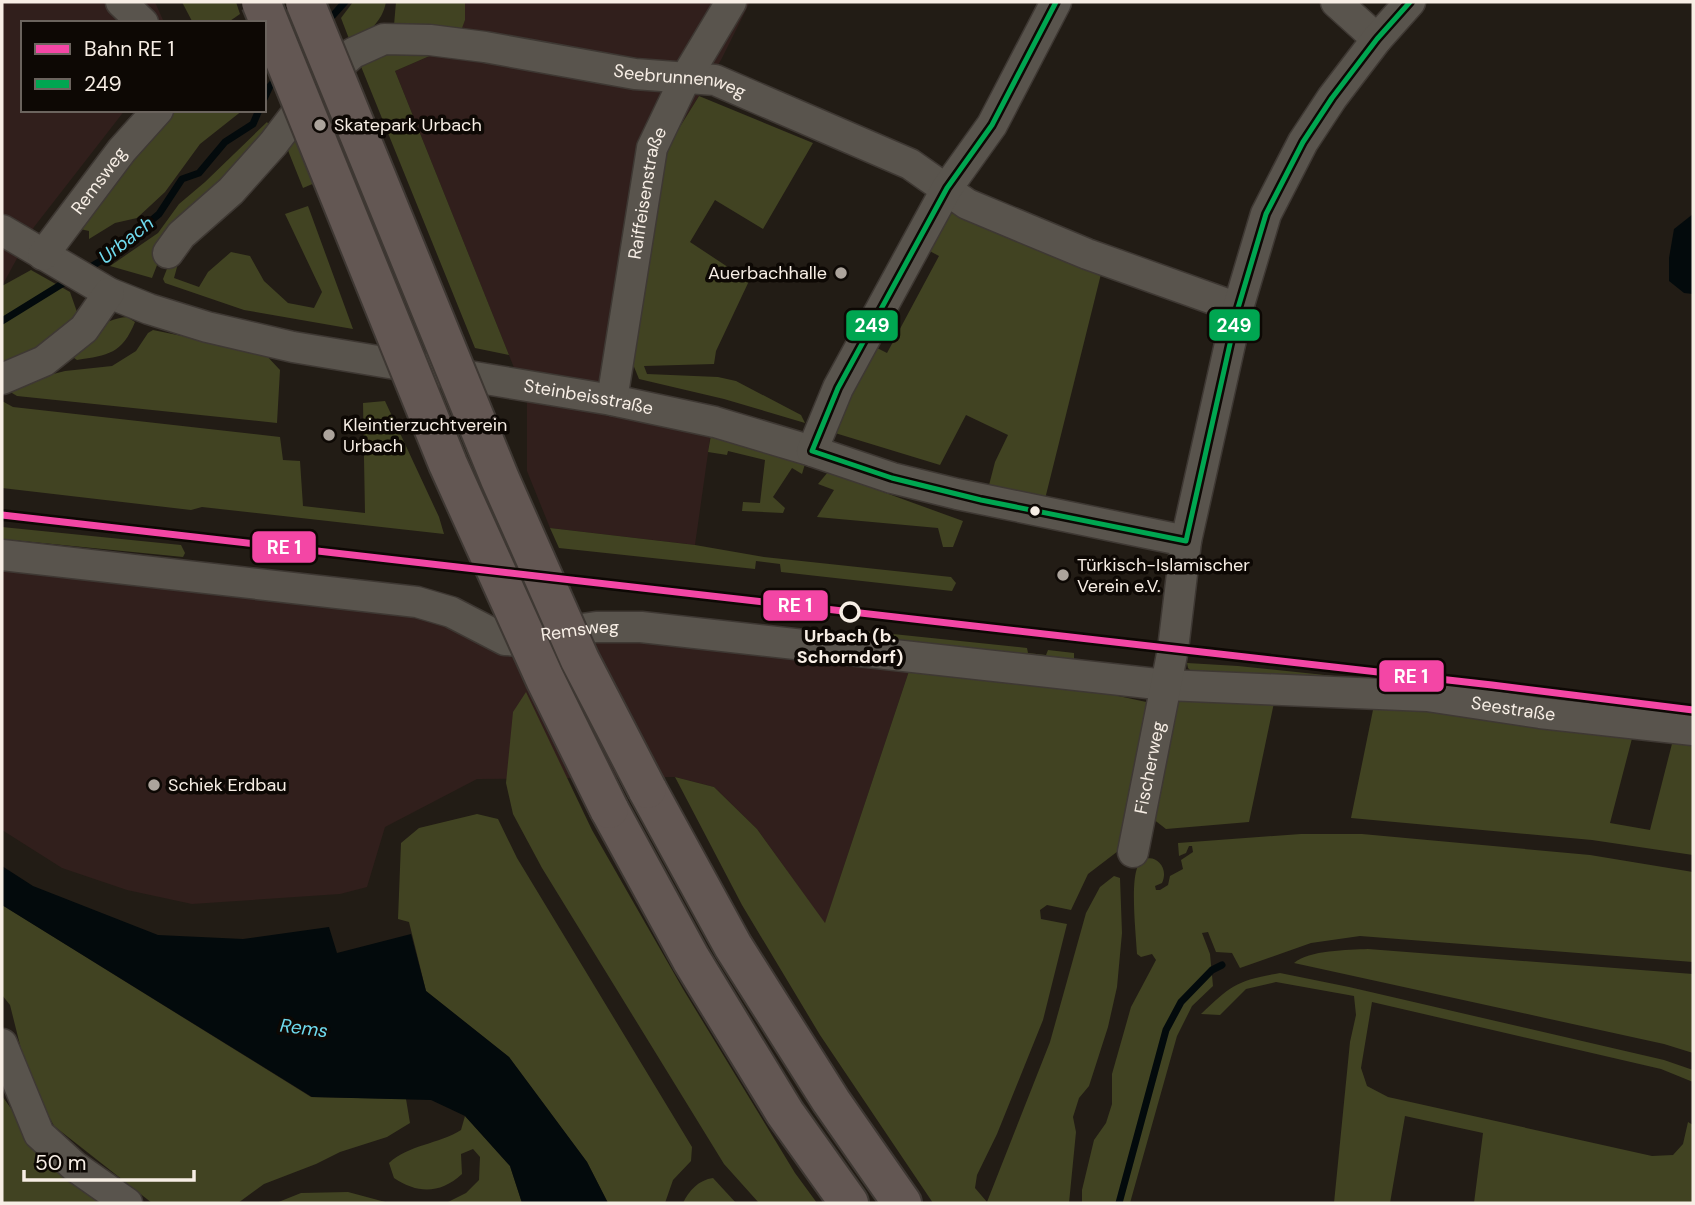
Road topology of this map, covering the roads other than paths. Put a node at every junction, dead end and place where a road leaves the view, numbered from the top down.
1 (121, 2) edge
2 (261, 2) edge
3 (275, 2) edge
4 (305, 2) edge
5 (731, 2) edge
6 (1056, 2) edge
7 (1336, 2) edge
8 (1410, 2) edge
9 (140, 21) edge
10 (251, 21) edge
11 (1377, 39) junction
12 (685, 79) junction
13 (156, 112) edge
14 (947, 188) junction
15 (2, 230) edge
16 (168, 253) dead end
17 (49, 259) junction
18 (103, 290) junction
19 (1238, 308) junction
20 (2, 379) edge
21 (612, 400) junction
22 (812, 450) junction
23 (1186, 541) junction
24 (2, 555) edge
25 (1166, 685) junction
26 (1693, 730) edge
27 (1133, 852) dead end
28 (2, 1044) edge
29 (127, 1203) edge
30 (849, 1203) edge
31 (902, 1203) edge

1 - 9 street
2 - 30 highway, bridge
3 - 10 street
4 - 31 highway, bridge
5 - 12 street, Raiffeisenstraße
6 - 14 street
7 - 11 street
8 - 11 street, Fischerweg
11 - 19 street, Fischerweg
12 - 14 street, Seebrunnenweg
12 - 16 street, Seebrunnenweg
12 - 21 street, Raiffeisenstraße
13 - 17 street, Remsweg
14 - 19 street, Seebrunnenweg
14 - 22 street
15 - 17 street, Steinbeisstraße
17 - 18 street, Steinbeisstraße
18 - 20 street
18 - 21 street, Steinbeisstraße
19 - 23 street, Fischerweg
21 - 22 street, Steinbeisstraße
22 - 23 street, Steinbeisstraße
23 - 25 street, Fischerweg
24 - 25 street, Remsweg
25 - 26 street, Seestraße
25 - 27 street, Fischerweg
28 - 29 street

